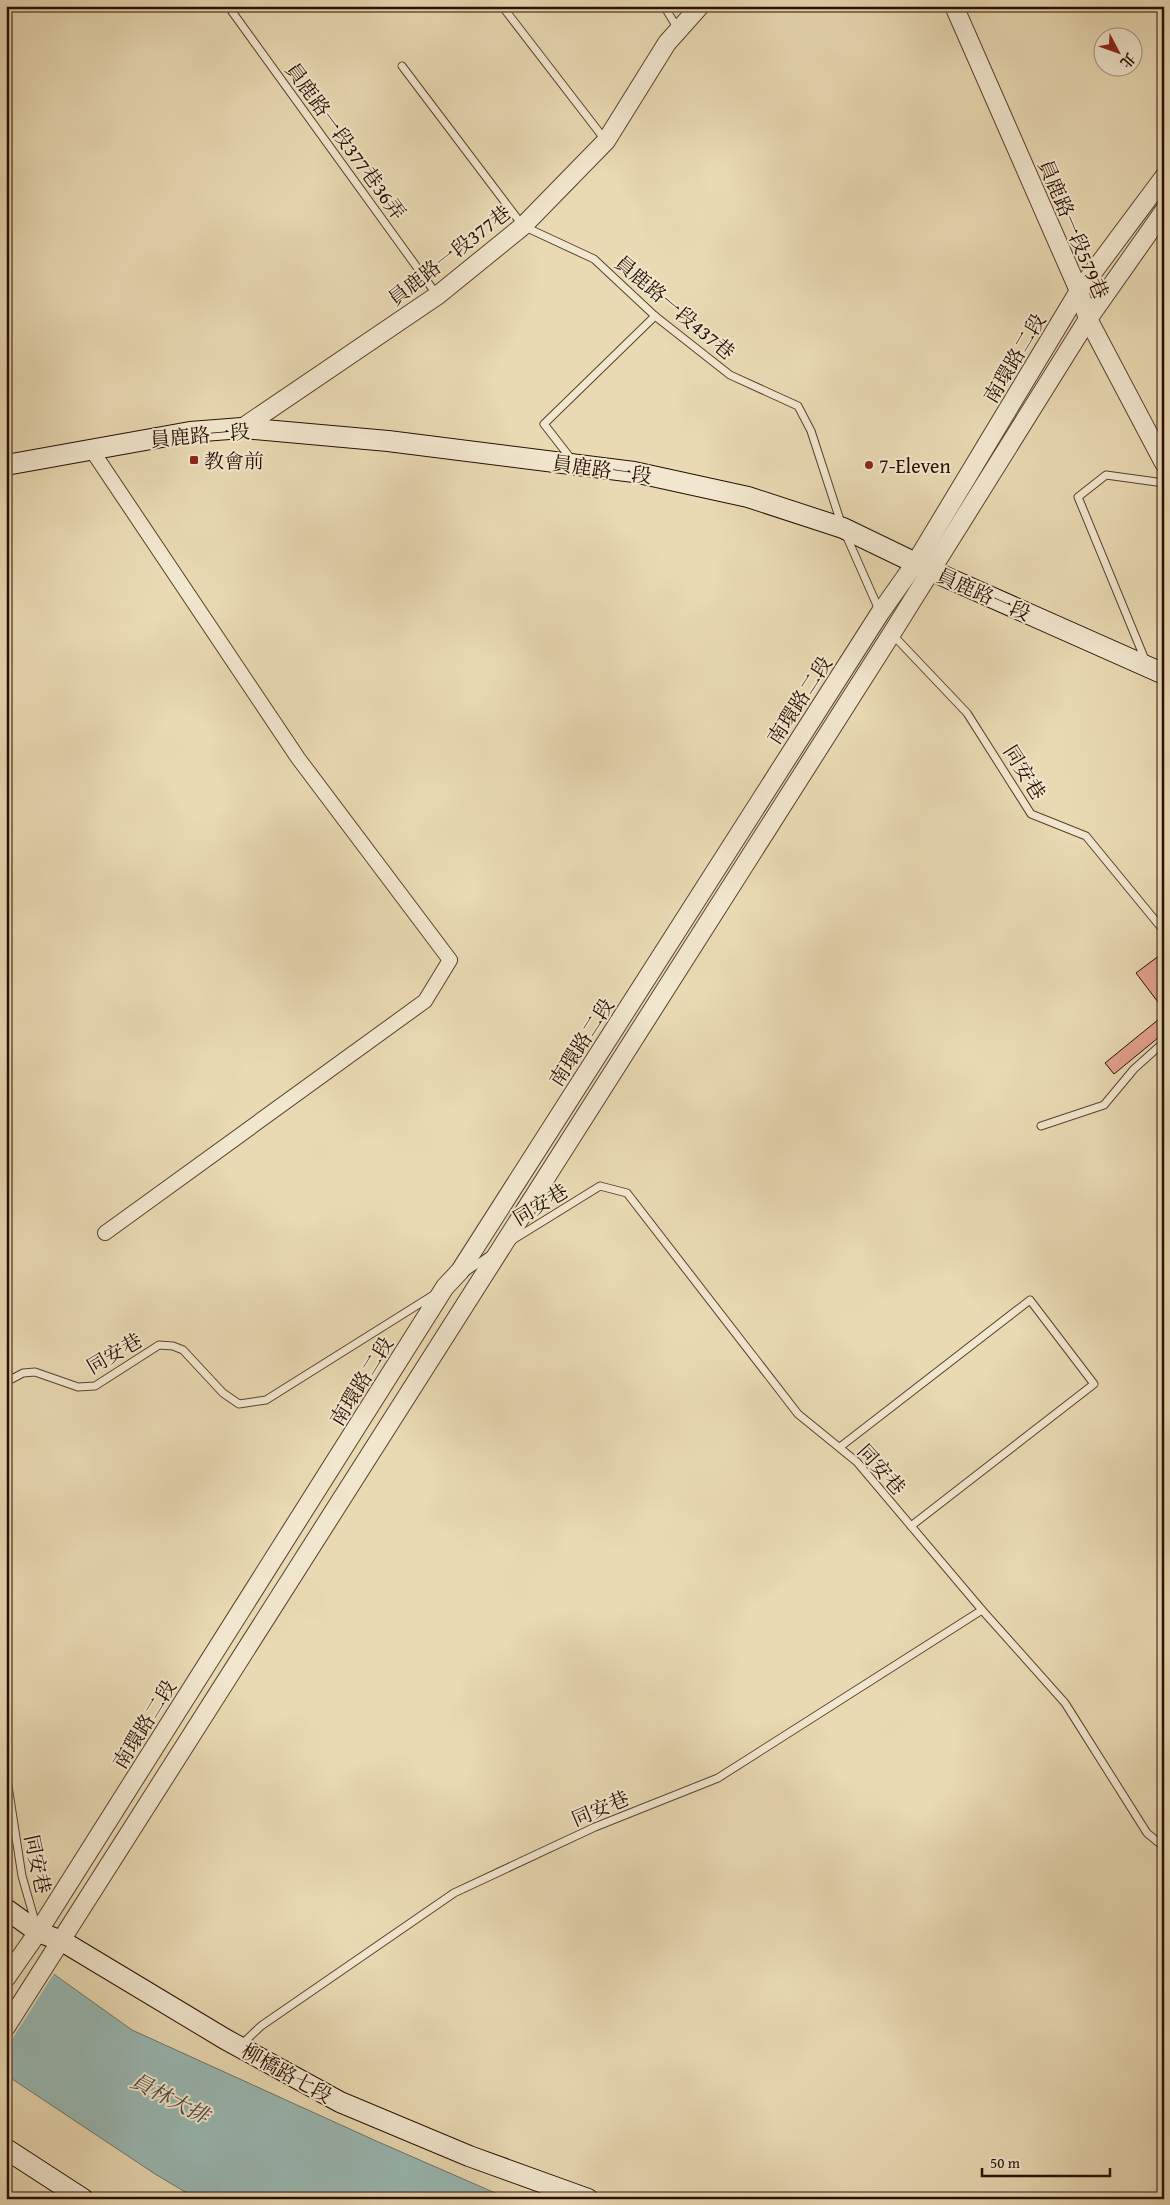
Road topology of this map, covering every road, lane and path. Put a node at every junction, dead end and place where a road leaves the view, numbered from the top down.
1 (228, 6) edge
2 (502, 6) edge
3 (664, 6) edge
4 (700, 6) edge
5 (954, 6) edge
6 (678, 30) junction
7 (402, 66) dead end
8 (606, 142) junction
9 (1164, 177) edge
10 (1164, 212) edge
11 (523, 226) junction
12 (1079, 291) junction
13 (438, 295) junction
14 (655, 316) junction
15 (1088, 319) junction
16 (242, 428) junction
17 (91, 449) junction
18 (1164, 463) edge
19 (575, 464) junction
20 (6, 465) edge
21 (1164, 483) edge
22 (843, 528) junction
23 (923, 566) junction
24 (880, 613) junction
25 (892, 634) junction
26 (1156, 670) edge
27 (1164, 931) edge
28 (1164, 1042) edge
29 (1041, 1126) dead end
30 (105, 1233) dead end
31 (502, 1246) junction
32 (446, 1287) junction
33 (6, 1382) edge
34 (840, 1447) junction
35 (911, 1526) junction
36 (982, 1610) junction
37 (6, 1773) edge
38 (1164, 1847) edge
39 (6, 1909) edge
40 (33, 1939) junction
41 (62, 1941) junction
42 (6, 1978) edge
43 (6, 2027) edge
44 (239, 2047) junction
45 (6, 2149) edge
46 (83, 2199) edge
47 (588, 2199) edge

1 - 13 lane, 員鹿路一段377巷36弄
2 - 8 lane
3 - 6 lane
4 - 6 street, 員鹿路一段377巷
5 - 12 street, 員鹿路一段579巷
6 - 8 street, 員鹿路一段377巷
7 - 11 lane
8 - 11 street, 員鹿路一段377巷
9 - 12 street, 南環路二段
10 - 15 street, 南環路二段
11 - 13 street, 員鹿路一段377巷
11 - 14 lane, 員鹿路一段437巷
12 - 15 street, 員鹿路一段579巷
12 - 23 street, 南環路二段
13 - 16 street, 員鹿路一段377巷
14 - 19 lane
14 - 22 lane, 員鹿路一段437巷
15 - 18 street, 員鹿路一段579巷
15 - 23 street, 南環路二段
16 - 17 main road, 員鹿路一段
16 - 19 main road, 員鹿路一段
17 - 20 main road, 員鹿路一段
17 - 30 street
19 - 22 main road, 員鹿路一段
21 - 26 lane
22 - 23 main road, 員鹿路一段
22 - 24 lane, 員鹿路一段437巷
23 - 24 street, 南環路二段
23 - 25 street, 南環路二段
23 - 26 main road, 員鹿路一段
24 - 32 street, 南環路二段
25 - 27 lane, 同安巷
25 - 31 street, 南環路二段
28 - 29 lane
31 - 32 lane, 同安巷
31 - 34 lane, 同安巷
31 - 41 street, 南環路二段
32 - 33 lane, 同安巷
32 - 40 street, 南環路二段
34 - 35 lane, 同安巷
34 - 35 lane
35 - 36 lane, 同安巷
36 - 38 lane, 同安巷
36 - 44 lane, 同安巷
37 - 40 lane, 同安巷
39 - 40 main road, 柳橋路七段
40 - 41 main road, 柳橋路七段
40 - 42 street, 南環路二段
41 - 43 street, 南環路二段
41 - 44 main road, 柳橋路七段
44 - 47 main road, 柳橋路七段
45 - 46 main road

